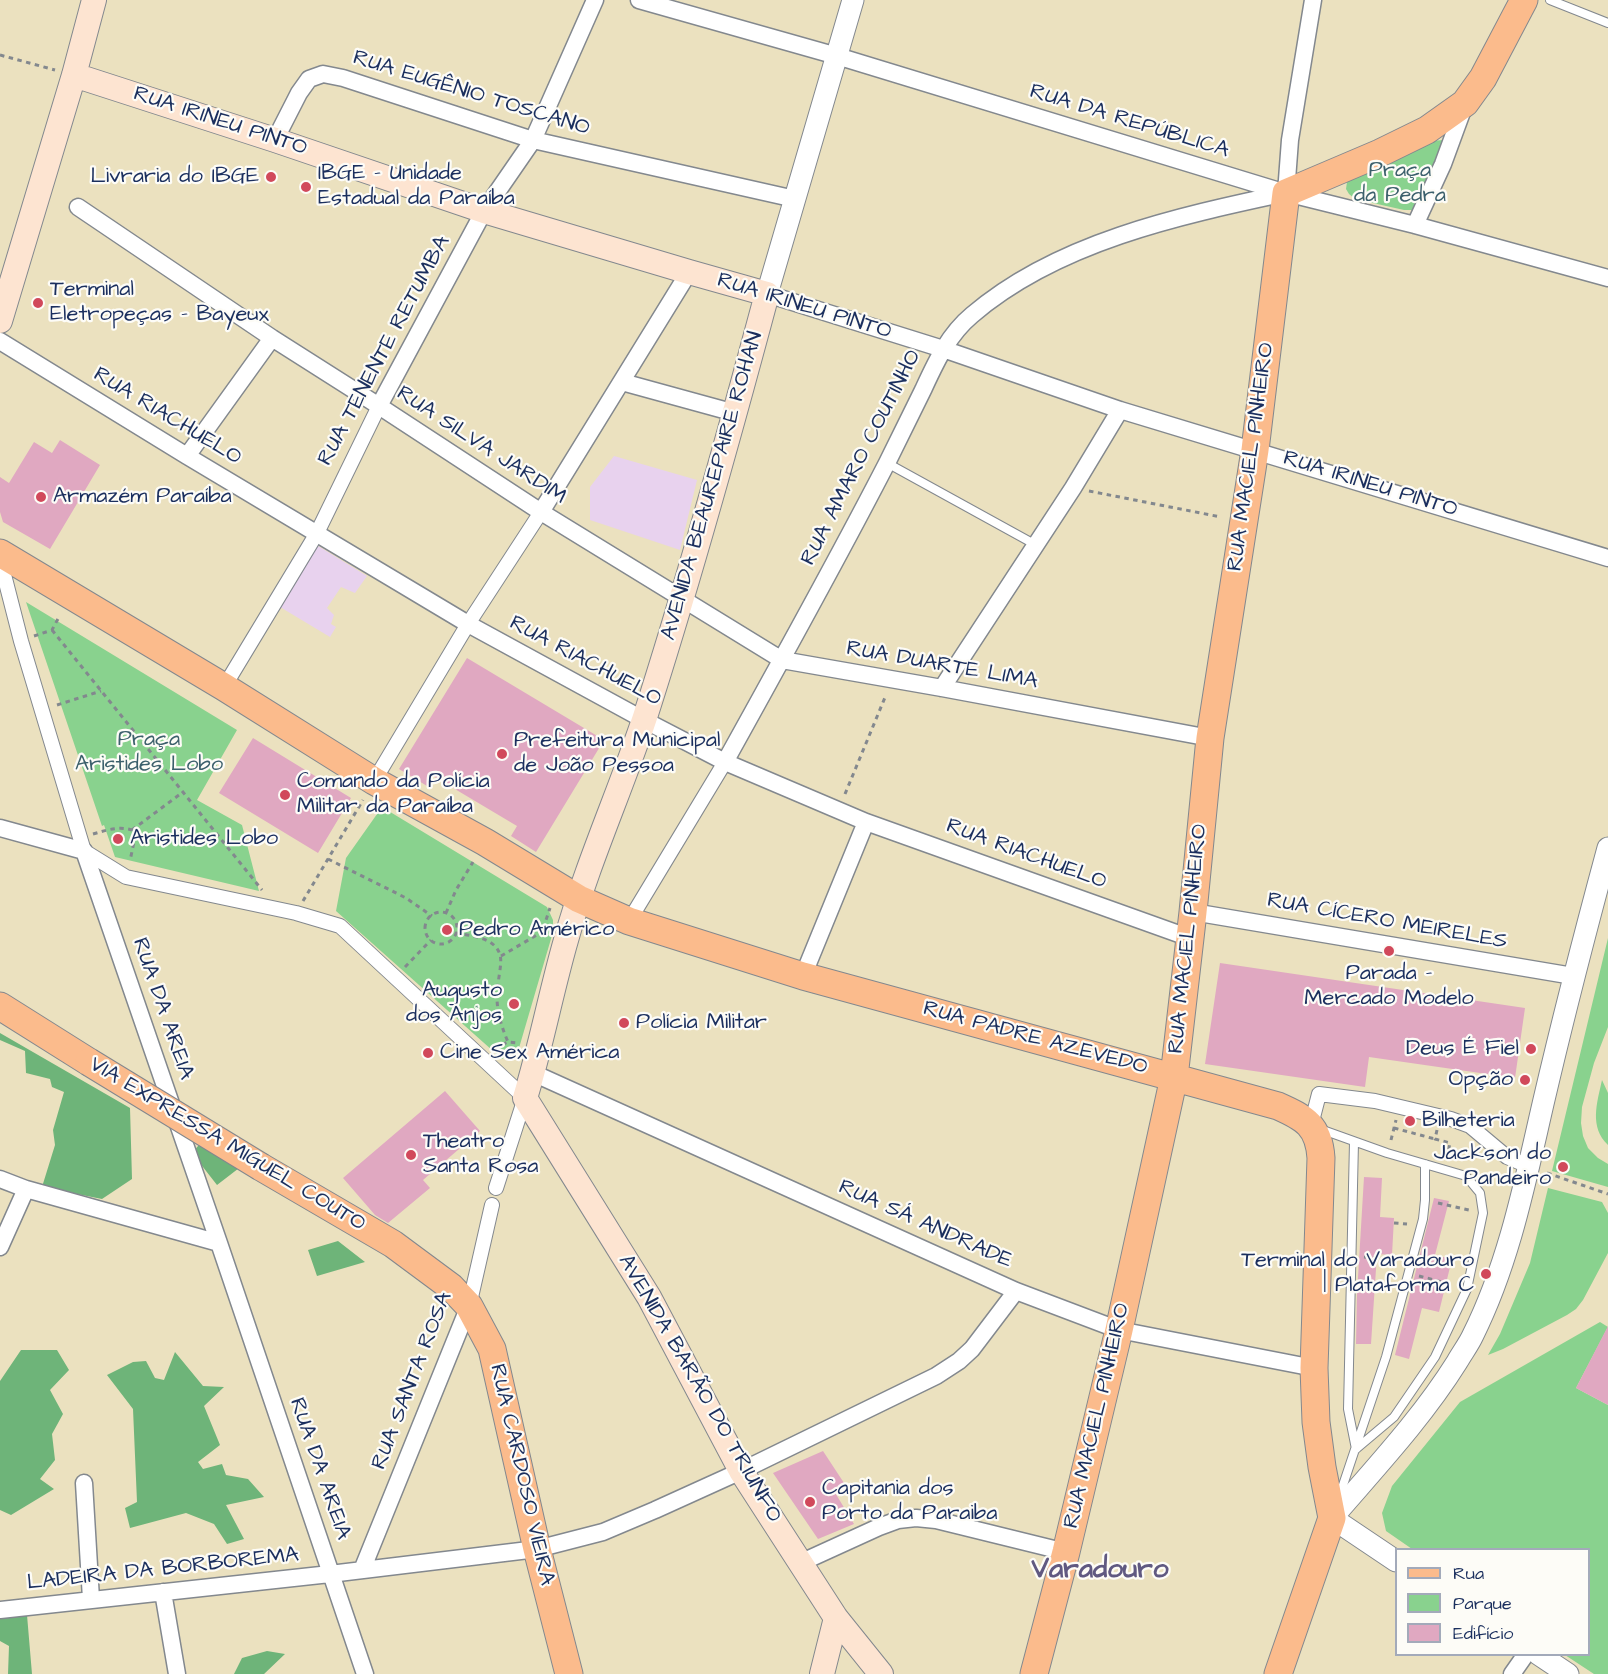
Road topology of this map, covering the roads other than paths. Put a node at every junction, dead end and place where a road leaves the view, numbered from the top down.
1 (94, 0) edge
2 (595, 0) edge
3 (639, 0) edge
4 (853, 0) edge
5 (1313, 0) edge
6 (1524, 0) edge
7 (1550, 0) edge
8 (1608, 23) edge
9 (837, 56) junction
10 (74, 75) junction
11 (1465, 103) junction
12 (275, 140) junction
13 (533, 140) junction
14 (1286, 193) junction
15 (795, 199) junction
16 (78, 207) dead end
17 (484, 211) junction
18 (1415, 225) junction
19 (689, 272) junction
20 (1608, 278) edge
21 (767, 294) junction
22 (0, 321) edge
23 (272, 338) junction
24 (0, 341) edge
25 (943, 349) junction
26 (622, 382) junction
27 (379, 406) junction
28 (1120, 410) junction
29 (735, 413) junction
30 (1255, 450) junction
31 (187, 456) junction
32 (887, 463) junction
33 (541, 512) junction
34 (317, 534) junction
35 (1036, 545) junction
36 (0, 553) edge
37 (1608, 558) edge
38 (0, 559) edge
39 (682, 599) junction
40 (468, 624) junction
41 (782, 660) junction
42 (224, 687) junction
43 (942, 688) junction
44 (644, 720) junction
45 (1210, 738) junction
46 (724, 762) junction
47 (374, 781) junction
48 (866, 822) junction
49 (0, 828) edge
50 (82, 844) junction
51 (1608, 848) edge
52 (579, 899) junction
53 (629, 921) junction
54 (1192, 925) junction
55 (802, 976) junction
56 (1574, 976) junction
57 (0, 1006) edge
58 (533, 1073) junction
59 (1174, 1077) junction
60 (525, 1098) junction
61 (1311, 1125) junction
62 (1354, 1142) junction
63 (1425, 1164) junction
64 (1528, 1166) junction
65 (0, 1179) edge
66 (496, 1188) dead end
67 (27, 1189) junction
68 (492, 1205) dead end
69 (219, 1243) junction
70 (0, 1247) edge
71 (1016, 1291) junction
72 (460, 1296) junction
73 (1119, 1330) junction
74 (1314, 1368) junction
75 (1356, 1449) junction
76 (741, 1471) junction
77 (84, 1483) dead end
78 (1332, 1518) junction
79 (537, 1549) junction
80 (1066, 1552) junction
81 (1395, 1560) edge
82 (800, 1563) junction
83 (362, 1570) junction
84 (330, 1574) junction
85 (163, 1592) junction
86 (91, 1599) junction
87 (0, 1610) edge
88 (836, 1618) junction
89 (1525, 1656) edge
90 (1541, 1656) edge
91 (177, 1674) edge
92 (365, 1674) edge
93 (569, 1674) edge
94 (822, 1674) edge
95 (881, 1674) edge
96 (1034, 1674) edge
97 (1278, 1674) edge
98 (1512, 1674) edge
99 (1568, 1674) edge

1 - 10 main road
2 - 13 street, RUA TENENTE RETUMBA
3 - 9 street, RUA DA REPÚBLICA
4 - 9 street, AVENIDA BEAUREPAIRE ROHAN
5 - 14 street
6 - 11 main road
7 - 8 lane
9 - 14 street, RUA DA REPÚBLICA
9 - 15 street, AVENIDA BEAUREPAIRE ROHAN
10 - 12 main road, RUA IRINEU PINTO
10 - 22 main road
11 - 14 main road
11 - 18 street
12 - 13 street, RUA EUGÊNIO TOSCANO
12 - 17 main road, RUA IRINEU PINTO
13 - 15 street, RUA EUGÊNIO TOSCANO
13 - 17 street, RUA TENENTE RETUMBA
14 - 18 street, RUA DA REPÚBLICA
14 - 25 street, RUA AMARO COUTINHO
14 - 30 main road, RUA MACIEL PINHEIRO
15 - 21 street, AVENIDA BEAUREPAIRE ROHAN
16 - 23 street, RUA SILVA JARDIM
17 - 19 main road, RUA IRINEU PINTO
17 - 27 street, RUA TENENTE RETUMBA
18 - 20 street, RUA DA REPÚBLICA
19 - 21 main road, RUA IRINEU PINTO
19 - 26 street
21 - 25 street, RUA IRINEU PINTO
21 - 29 main road, AVENIDA BEAUREPAIRE ROHAN
23 - 27 street, RUA SILVA JARDIM
23 - 31 street
24 - 31 street, RUA RIACHUELO
25 - 28 street, RUA IRINEU PINTO
25 - 32 street, RUA AMARO COUTINHO
26 - 29 street
26 - 33 street
27 - 33 street, RUA SILVA JARDIM
27 - 34 street, RUA TENENTE RETUMBA
28 - 30 street, RUA IRINEU PINTO
28 - 35 street
29 - 39 main road, AVENIDA BEAUREPAIRE ROHAN
30 - 37 street, RUA IRINEU PINTO
30 - 45 main road, RUA MACIEL PINHEIRO
31 - 34 street, RUA RIACHUELO
32 - 35 lane
32 - 41 street, RUA AMARO COUTINHO
33 - 39 street, RUA SILVA JARDIM
33 - 40 street
34 - 40 street, RUA RIACHUELO
34 - 42 street, RUA TENENTE RETUMBA
35 - 43 street
36 - 42 main road
38 - 50 street, RUA DA AREIA
39 - 41 street, RUA DUARTE LIMA
39 - 44 main road, AVENIDA BEAUREPAIRE ROHAN
40 - 44 street, RUA RIACHUELO
40 - 47 street
41 - 43 street, RUA DUARTE LIMA
41 - 46 street, RUA AMARO COUTINHO
42 - 47 main road
43 - 45 street, RUA DUARTE LIMA
44 - 46 street, RUA RIACHUELO
44 - 52 main road, AVENIDA BEAUREPAIRE ROHAN
45 - 54 main road, RUA MACIEL PINHEIRO
46 - 48 street, RUA RIACHUELO
46 - 53 street, RUA AMARO COUTINHO
47 - 52 main road, RUA PADRE AZEVEDO
48 - 54 street, RUA RIACHUELO
48 - 55 street
49 - 50 street
50 - 60 street
50 - 69 street, RUA DA AREIA
51 - 56 street
52 - 53 main road, RUA PADRE AZEVEDO
52 - 58 main road, AVENIDA BEAUREPAIRE ROHAN
53 - 55 main road, RUA PADRE AZEVEDO
54 - 56 street, RUA CÍCERO MEIRELES
54 - 59 main road, RUA MACIEL PINHEIRO
55 - 59 main road, RUA PADRE AZEVEDO
56 - 64 street
57 - 72 main road, VIA EXPRESSA MIGUEL COUTO, bridge
58 - 60 main road, AVENIDA BEAUREPAIRE ROHAN
58 - 71 street, RUA SÁ ANDRADE
59 - 61 main road, RUA PADRE AZEVEDO
59 - 73 main road, RUA MACIEL PINHEIRO
60 - 66 street
60 - 76 main road, AVENIDA BARÃO DO TRIUNFO
61 - 62 lane
61 - 64 street
61 - 74 main road
62 - 63 lane
62 - 75 lane
63 - 75 lane
63 - 75 lane
64 - 78 street
65 - 67 street
67 - 69 street
67 - 70 street
68 - 72 street, RUA SANTA ROSA
69 - 84 street, RUA DA AREIA
71 - 73 street, RUA SÁ ANDRADE
71 - 76 street, LADEIRA DA BORBOREMA
72 - 79 main road, RUA CARDOSO VIEIRA
72 - 83 street, RUA SANTA ROSA
73 - 74 street, RUA SÁ ANDRADE
73 - 80 main road, RUA MACIEL PINHEIRO
74 - 78 main road
75 - 78 lane
76 - 79 street, LADEIRA DA BORBOREMA
76 - 82 main road, AVENIDA BARÃO DO TRIUNFO
77 - 86 street
78 - 81 street
78 - 97 main road
79 - 83 street, LADEIRA DA BORBOREMA
79 - 93 main road, RUA CARDOSO VIEIRA
80 - 82 street
80 - 96 main road, RUA MACIEL PINHEIRO
82 - 88 main road, AVENIDA BARÃO DO TRIUNFO
83 - 84 street, LADEIRA DA BORBOREMA
84 - 85 street, LADEIRA DA BORBOREMA
84 - 92 street, RUA DA AREIA
85 - 86 street, LADEIRA DA BORBOREMA
85 - 91 street
86 - 87 street, LADEIRA DA BORBOREMA
88 - 94 main road
88 - 95 main road, AVENIDA BARÃO DO TRIUNFO
89 - 98 street
90 - 99 street

